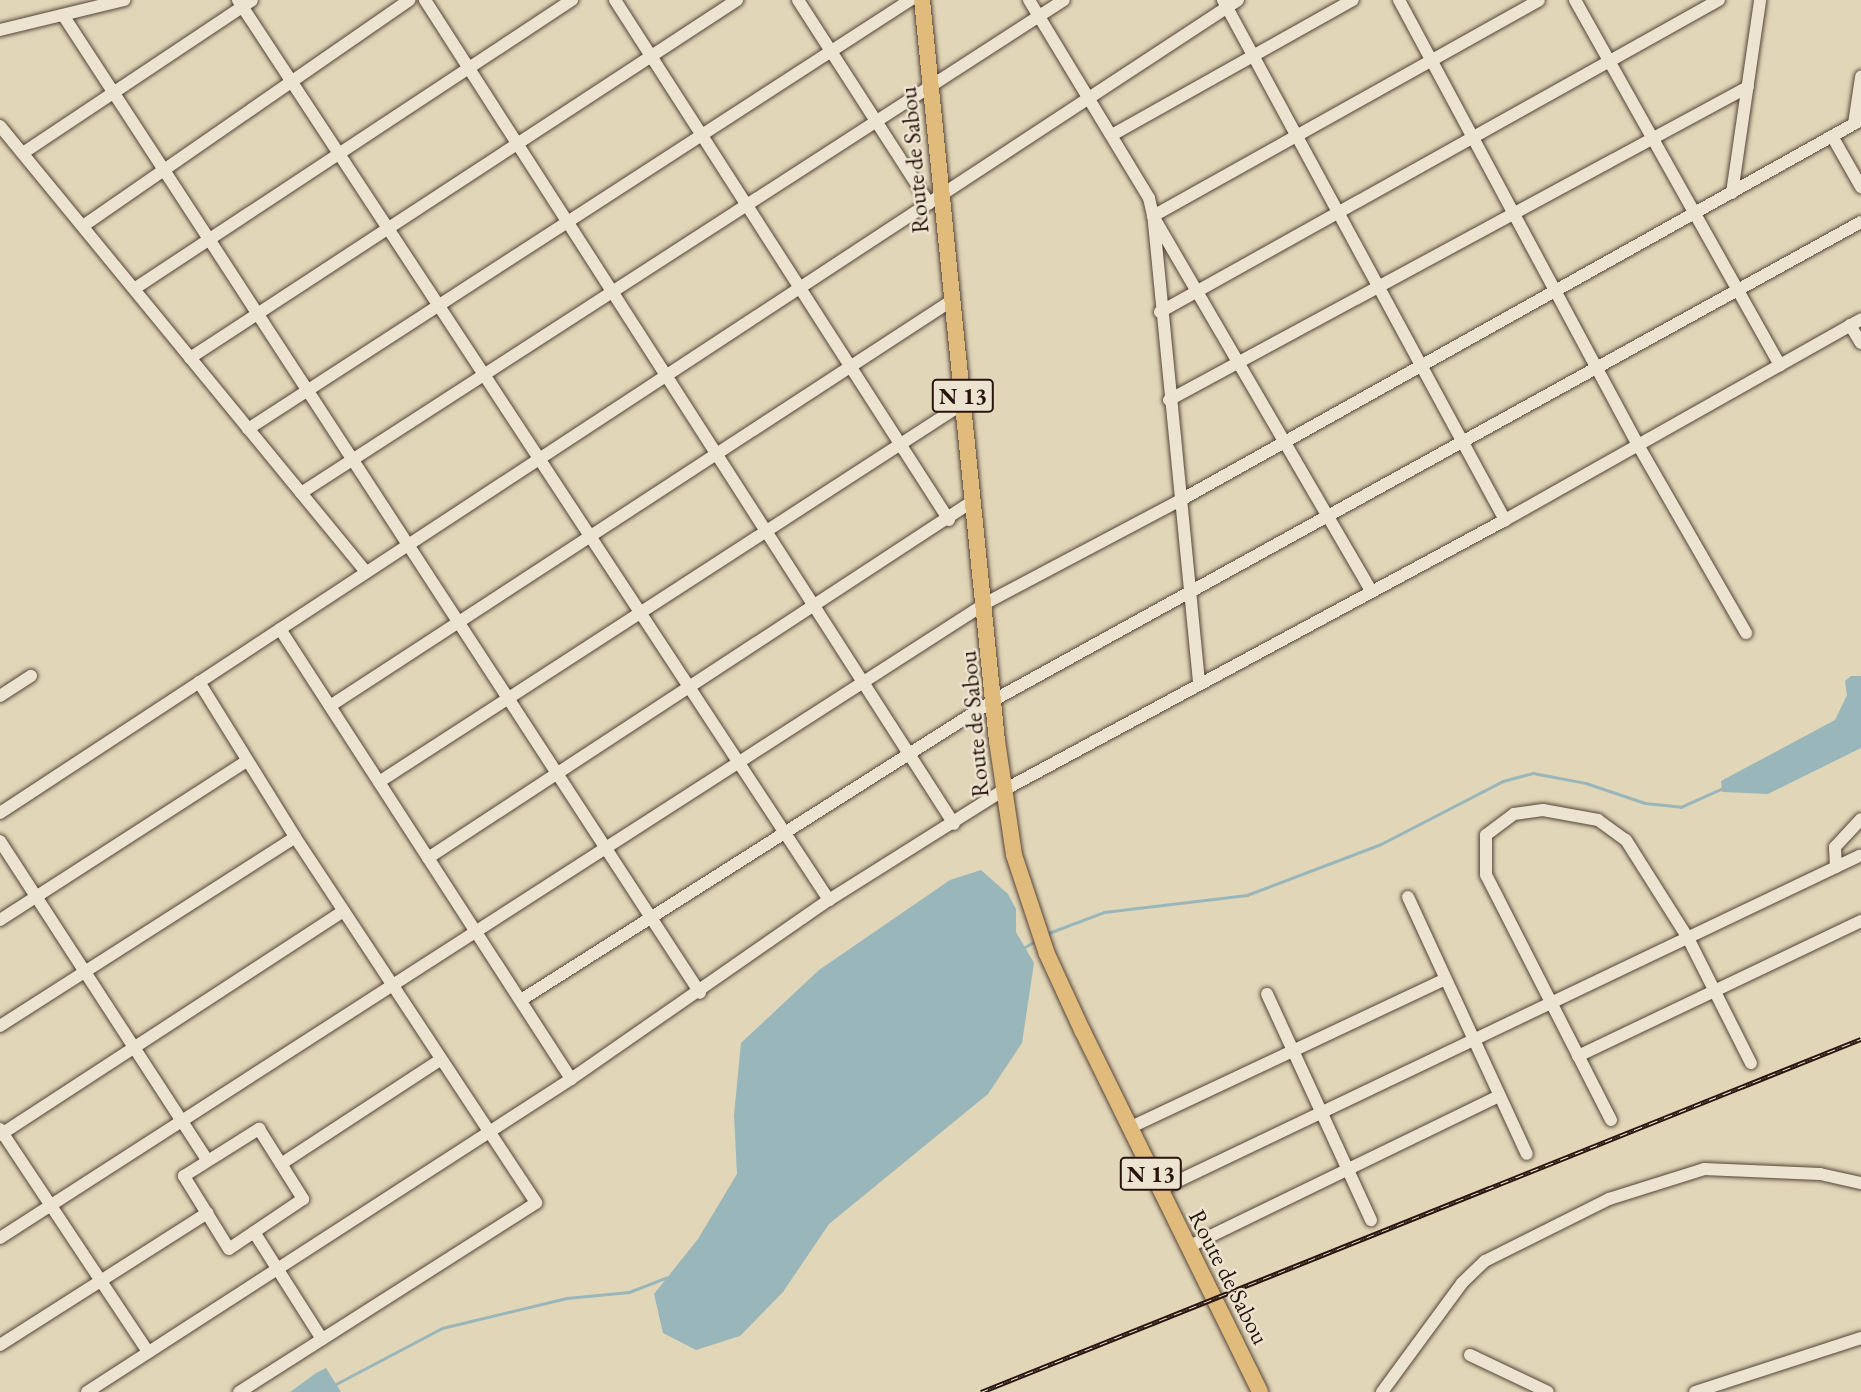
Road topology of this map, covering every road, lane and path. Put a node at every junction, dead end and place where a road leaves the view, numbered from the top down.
1 (124, 0) edge
2 (409, 0) edge
3 (425, 0) edge
4 (572, 0) edge
5 (615, 0) edge
6 (737, 0) edge
7 (798, 0) edge
8 (910, 0) edge
9 (922, 0) edge
10 (1029, 0) edge
11 (1065, 0) edge
12 (1353, 0) edge
13 (1399, 0) edge
14 (1539, 0) edge
15 (1576, 0) edge
16 (1719, 0) edge
17 (1760, 0) edge
18 (244, 2) edge
19 (1230, 2) edge
20 (63, 15) junction
21 (1040, 16) junction
22 (0, 30) edge
23 (831, 51) junction
24 (1255, 55) junction
25 (651, 56) junction
26 (1431, 61) junction
27 (1610, 61) junction
28 (469, 67) junction
29 (1861, 77) edge
30 (292, 81) junction
31 (930, 86) junction
32 (1748, 87) junction
33 (113, 92) junction
34 (1091, 99) junction
35 (876, 121) junction
36 (1858, 122) edge
37 (0, 126) edge
38 (700, 134) junction
39 (1112, 135) junction
40 (1298, 135) junction
41 (1832, 136) junction
42 (1473, 138) junction
43 (1653, 138) junction
44 (517, 143) junction
45 (23, 153) junction
46 (339, 154) junction
47 (164, 169) junction
48 (1861, 187) edge
49 (1732, 192) junction
50 (935, 200) junction
51 (746, 206) junction
52 (1339, 212) junction
53 (1695, 213) junction
54 (1513, 214) junction
55 (1153, 216) junction
56 (568, 222) junction
57 (1861, 222) edge
58 (83, 226) junction
59 (388, 228) junction
60 (209, 240) junction
61 (1379, 286) junction
62 (800, 288) junction
63 (134, 289) junction
64 (1738, 290) junction
65 (1555, 291) junction
66 (613, 292) junction
67 (1197, 292) junction
68 (951, 301) junction
69 (439, 306) junction
70 (1160, 312) junction
71 (257, 313) junction
72 (1855, 322) edge
73 (1861, 343) edge
74 (190, 358) junction
75 (1238, 362) junction
76 (1780, 365) junction
77 (1422, 366) junction
78 (850, 367) junction
79 (1597, 368) junction
80 (484, 375) junction
81 (666, 375) junction
82 (308, 391) junction
83 (1169, 400) junction
84 (964, 403) junction
85 (248, 429) junction
86 (1285, 442) junction
87 (1463, 442) junction
88 (900, 444) junction
89 (1638, 445) junction
90 (717, 454) junction
91 (539, 458) junction
92 (353, 460) junction
93 (301, 493) junction
94 (972, 501) junction
95 (1179, 501) junction
96 (1328, 516) junction
97 (948, 520) junction
98 (1505, 520) junction
99 (766, 530) junction
100 (590, 536) junction
101 (408, 545) junction
102 (366, 572) junction
103 (1370, 589) junction
104 (1187, 594) junction
105 (986, 603) junction
106 (815, 607) junction
107 (640, 611) junction
108 (458, 621) junction
109 (280, 629) junction
110 (1745, 633) dead end
111 (31, 676) dead end
112 (862, 680) junction
113 (199, 682) junction
114 (1199, 682) junction
115 (690, 687) junction
116 (0, 696) edge
117 (507, 696) junction
118 (994, 700) junction
119 (330, 706) junction
120 (909, 754) junction
121 (247, 761) junction
122 (737, 761) junction
123 (557, 773) junction
124 (379, 782) junction
125 (1002, 791) junction
126 (0, 813) edge
127 (1861, 819) edge
128 (954, 824) junction
129 (785, 833) junction
130 (295, 837) junction
131 (0, 841) edge
132 (604, 846) junction
133 (1859, 856) dead end
134 (428, 858) junction
135 (1836, 867) junction
136 (36, 897) junction
137 (1408, 897) dead end
138 (829, 900) junction
139 (343, 912) junction
140 (651, 918) junction
141 (0, 920) edge
142 (1861, 921) edge
143 (475, 929) junction
144 (1688, 938) junction
145 (85, 972) junction
146 (1446, 979) junction
147 (391, 985) junction
148 (1715, 991) junction
149 (700, 993) junction
150 (1267, 994) dead end
151 (521, 1000) junction
152 (1551, 1003) junction
153 (0, 1026) edge
154 (1474, 1040) junction
155 (134, 1048) junction
156 (1293, 1051) junction
157 (1578, 1056) junction
158 (440, 1060) junction
159 (1751, 1063) dead end
160 (571, 1079) junction
161 (1499, 1096) junction
162 (1322, 1113) junction
163 (1611, 1120) dead end
164 (181, 1121) junction
165 (1129, 1128) junction
166 (489, 1129) junction
167 (1, 1132) edge
168 (1527, 1154) dead end
169 (207, 1160) junction
170 (281, 1164) junction
171 (1348, 1170) junction
172 (1861, 1183) edge
173 (1160, 1190) junction
174 (51, 1205) junction
175 (207, 1213) junction
176 (1371, 1220) dead end
177 (254, 1232) junction
178 (0, 1238) edge
179 (1188, 1247) junction
180 (277, 1268) junction
181 (101, 1281) junction
182 (1861, 1338) edge
183 (322, 1339) junction
184 (0, 1345) edge
185 (148, 1352) junction
186 (1470, 1355) dead end
187 (87, 1392) edge
188 (239, 1392) edge
189 (1260, 1392) edge
190 (1382, 1392) edge
191 (1548, 1392) edge
192 (1695, 1392) edge

1 - 20 street
2 - 30 street
3 - 28 street
4 - 28 street
5 - 25 street
6 - 25 street
7 - 23 street
8 - 23 street
9 - 31 main road, Route de Sabou / N 13
10 - 21 street
11 - 21 street
12 - 24 street
13 - 26 street
14 - 26 street
15 - 27 street
16 - 27 street
17 - 32 street
18 - 30 street
18 - 33 street
19 - 24 street
19 - 34 street
20 - 22 street
20 - 33 street
21 - 31 street
21 - 34 street
23 - 35 street
23 - 38 street
24 - 39 street
24 - 40 street
25 - 38 street
25 - 44 street
26 - 40 street
26 - 42 street
27 - 42 street
27 - 43 street
28 - 44 street
28 - 46 street
29 - 36 street
30 - 46 street
30 - 47 street
31 - 35 street
31 - 50 main road, Route de Sabou / N 13
32 - 43 street
32 - 49 street
33 - 45 street
33 - 47 street
34 - 39 street
34 - 50 street
35 - 50 street
35 - 51 street
36 - 41 street
37 - 45 street
38 - 51 street
38 - 56 street
39 - 55 street
40 - 52 street
40 - 55 street
41 - 48 street
41 - 49 street
42 - 52 street
42 - 54 street
43 - 53 street
43 - 54 street
44 - 56 street
44 - 59 street
45 - 58 street
46 - 59 street
46 - 60 street
47 - 58 street
47 - 60 street
49 - 53 street
50 - 62 street
50 - 68 main road, Route de Sabou / N 13
51 - 62 street
51 - 66 street
52 - 61 street
52 - 67 street
53 - 64 street
53 - 65 street
54 - 61 street
54 - 65 street
55 - 67 street
55 - 70 street
56 - 66 street
56 - 69 street
57 - 64 street
58 - 63 street
59 - 69 street
59 - 71 street
60 - 63 street
60 - 71 street
61 - 75 street
61 - 77 street
62 - 78 street
62 - 81 street
63 - 74 street
64 - 76 street
64 - 79 street
65 - 77 street
65 - 79 street
66 - 80 street
66 - 81 street
67 - 70 street
67 - 75 street
68 - 78 street
68 - 84 main road, Route de Sabou / N 13
69 - 80 street
69 - 82 street
70 - 83 street
71 - 74 street
71 - 82 street
72 - 73 street
72 - 76 street
74 - 85 street
75 - 83 street
75 - 86 street
76 - 89 street
77 - 86 street
77 - 87 street
78 - 88 street
78 - 90 street
79 - 87 street
79 - 89 street
80 - 91 street
80 - 92 street
81 - 90 street
81 - 91 street
82 - 85 street
82 - 92 street
83 - 95 street
84 - 88 street
84 - 94 main road, Route de Sabou / N 13
85 - 93 street
86 - 95 street
86 - 96 street
87 - 96 street
87 - 98 street
88 - 97 street
88 - 99 street
89 - 98 street
89 - 110 street
90 - 99 street
90 - 100 street
91 - 100 street
91 - 101 street
92 - 93 street
92 - 101 street
93 - 102 street
94 - 97 street
94 - 105 main road, Route de Sabou / N 13
95 - 104 street
95 - 105 street
96 - 103 street
96 - 104 street
97 - 106 street
98 - 103 street
99 - 106 street
99 - 107 street
100 - 107 street
100 - 108 street
101 - 102 street
101 - 108 street
102 - 109 street
103 - 114 street
104 - 114 street
104 - 118 street
105 - 112 street
105 - 118 main road, Route de Sabou / N 13
106 - 112 street
106 - 115 street
107 - 115 street
107 - 117 street
108 - 117 street
108 - 119 street
109 - 113 street
109 - 119 street
111 - 116 street
112 - 120 street
112 - 122 street
113 - 121 street
113 - 126 street
114 - 125 street
115 - 122 street
115 - 123 street
117 - 123 street
117 - 124 street
118 - 120 street
118 - 125 main road, Route de Sabou / N 13
119 - 124 street
120 - 128 street
120 - 129 street
121 - 130 street
121 - 136 street
122 - 129 street
122 - 132 street
123 - 132 street
123 - 134 street
124 - 134 street
125 - 128 street
125 - 165 main road, Route de Sabou / N 13
127 - 135 street
128 - 138 street
129 - 138 street
129 - 140 street
130 - 139 street
130 - 145 street
131 - 136 street
132 - 140 street
132 - 143 street
133 - 135 street
134 - 143 street
135 - 144 street
136 - 141 street
136 - 145 street
137 - 146 street
138 - 149 street
139 - 147 street
139 - 155 street
140 - 149 street
140 - 151 street
142 - 148 street
143 - 147 street
143 - 151 street
144 - 148 street
144 - 152 street
144 - 152 street
145 - 153 street
145 - 155 street
146 - 154 street
146 - 156 street
147 - 158 street
147 - 164 street
148 - 157 street
148 - 159 street
149 - 160 street
150 - 156 street
151 - 160 street
152 - 154 street
152 - 157 street
154 - 161 street
154 - 162 street
155 - 164 street
155 - 167 street
156 - 162 street
156 - 165 street
157 - 163 street
158 - 166 street
158 - 170 street
160 - 166 street
161 - 168 street
161 - 171 street
162 - 171 street
162 - 173 street
164 - 169 street
164 - 174 street
165 - 173 main road, Route de Sabou / N 13
166 - 180 street
166 - 183 street
167 - 174 street
169 - 170 street
169 - 175 street
170 - 177 street
171 - 176 street
171 - 179 street
172 - 190 street
173 - 179 main road, Route de Sabou / N 13
174 - 178 street
174 - 181 street
175 - 177 street
175 - 181 street
177 - 180 street
179 - 189 main road, Route de Sabou / N 13
180 - 183 street
180 - 185 street
181 - 184 street
181 - 185 street
182 - 192 street
183 - 188 street
185 - 187 street
186 - 191 street

